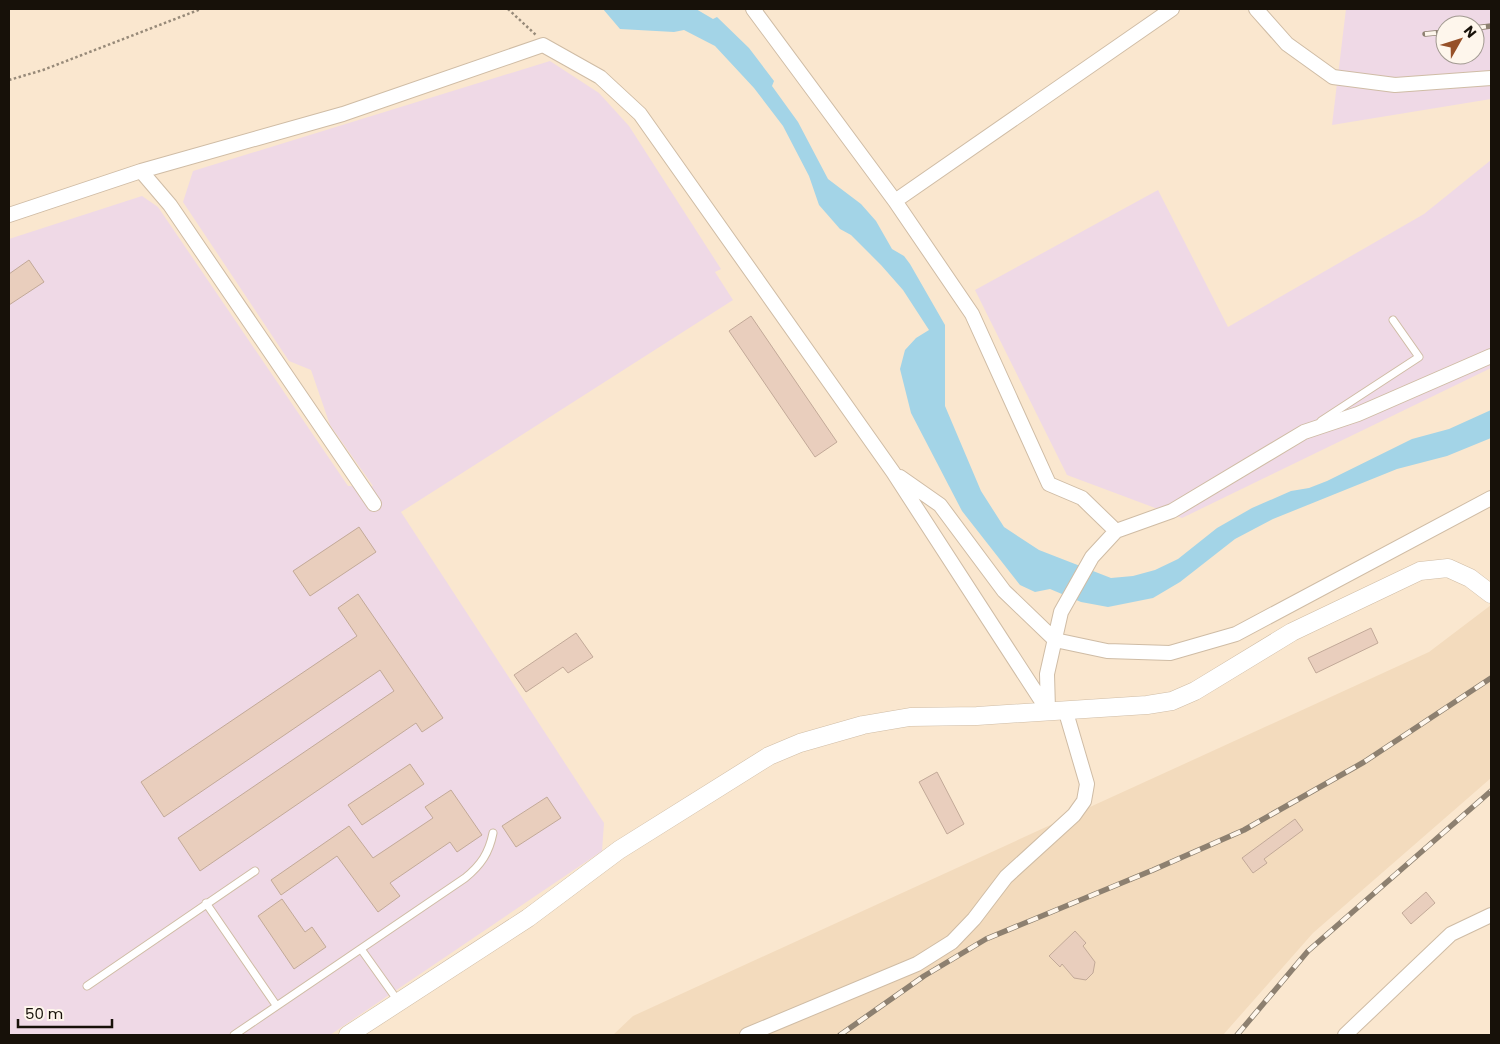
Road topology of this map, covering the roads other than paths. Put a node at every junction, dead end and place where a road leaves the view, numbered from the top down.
1 (752, 9) edge
2 (1172, 9) edge
3 (1256, 9) edge
4 (1491, 78) edge
5 (141, 171) junction
6 (894, 201) junction
7 (9, 216) edge
8 (1393, 320) dead end
9 (1491, 356) edge
10 (1304, 432) junction
11 (894, 472) junction
12 (1491, 498) edge
13 (374, 504) dead end
14 (1116, 531) junction
15 (1491, 594) edge
16 (1055, 640) junction
17 (1057, 710) junction
18 (493, 833) dead end
19 (255, 871) dead end
20 (206, 904) junction
21 (1491, 915) edge
22 (361, 949) junction
23 (87, 986) dead end
24 (398, 1001) junction
25 (276, 1005) junction
26 (234, 1035) edge
27 (348, 1035) edge
28 (747, 1035) edge
29 (1345, 1035) edge

1 - 6 street
2 - 6 street
3 - 4 street
5 - 7 street
5 - 11 street
5 - 13 street
6 - 14 street
8 - 10 lane
9 - 10 street
10 - 14 street
11 - 16 street
11 - 17 street
12 - 16 street
14 - 16 street
15 - 17 street
16 - 17 street
17 - 24 street
17 - 28 street
18 - 22 lane
19 - 20 lane
20 - 23 lane
20 - 25 lane
21 - 29 street
22 - 24 lane
22 - 25 lane
24 - 27 street
25 - 26 lane

